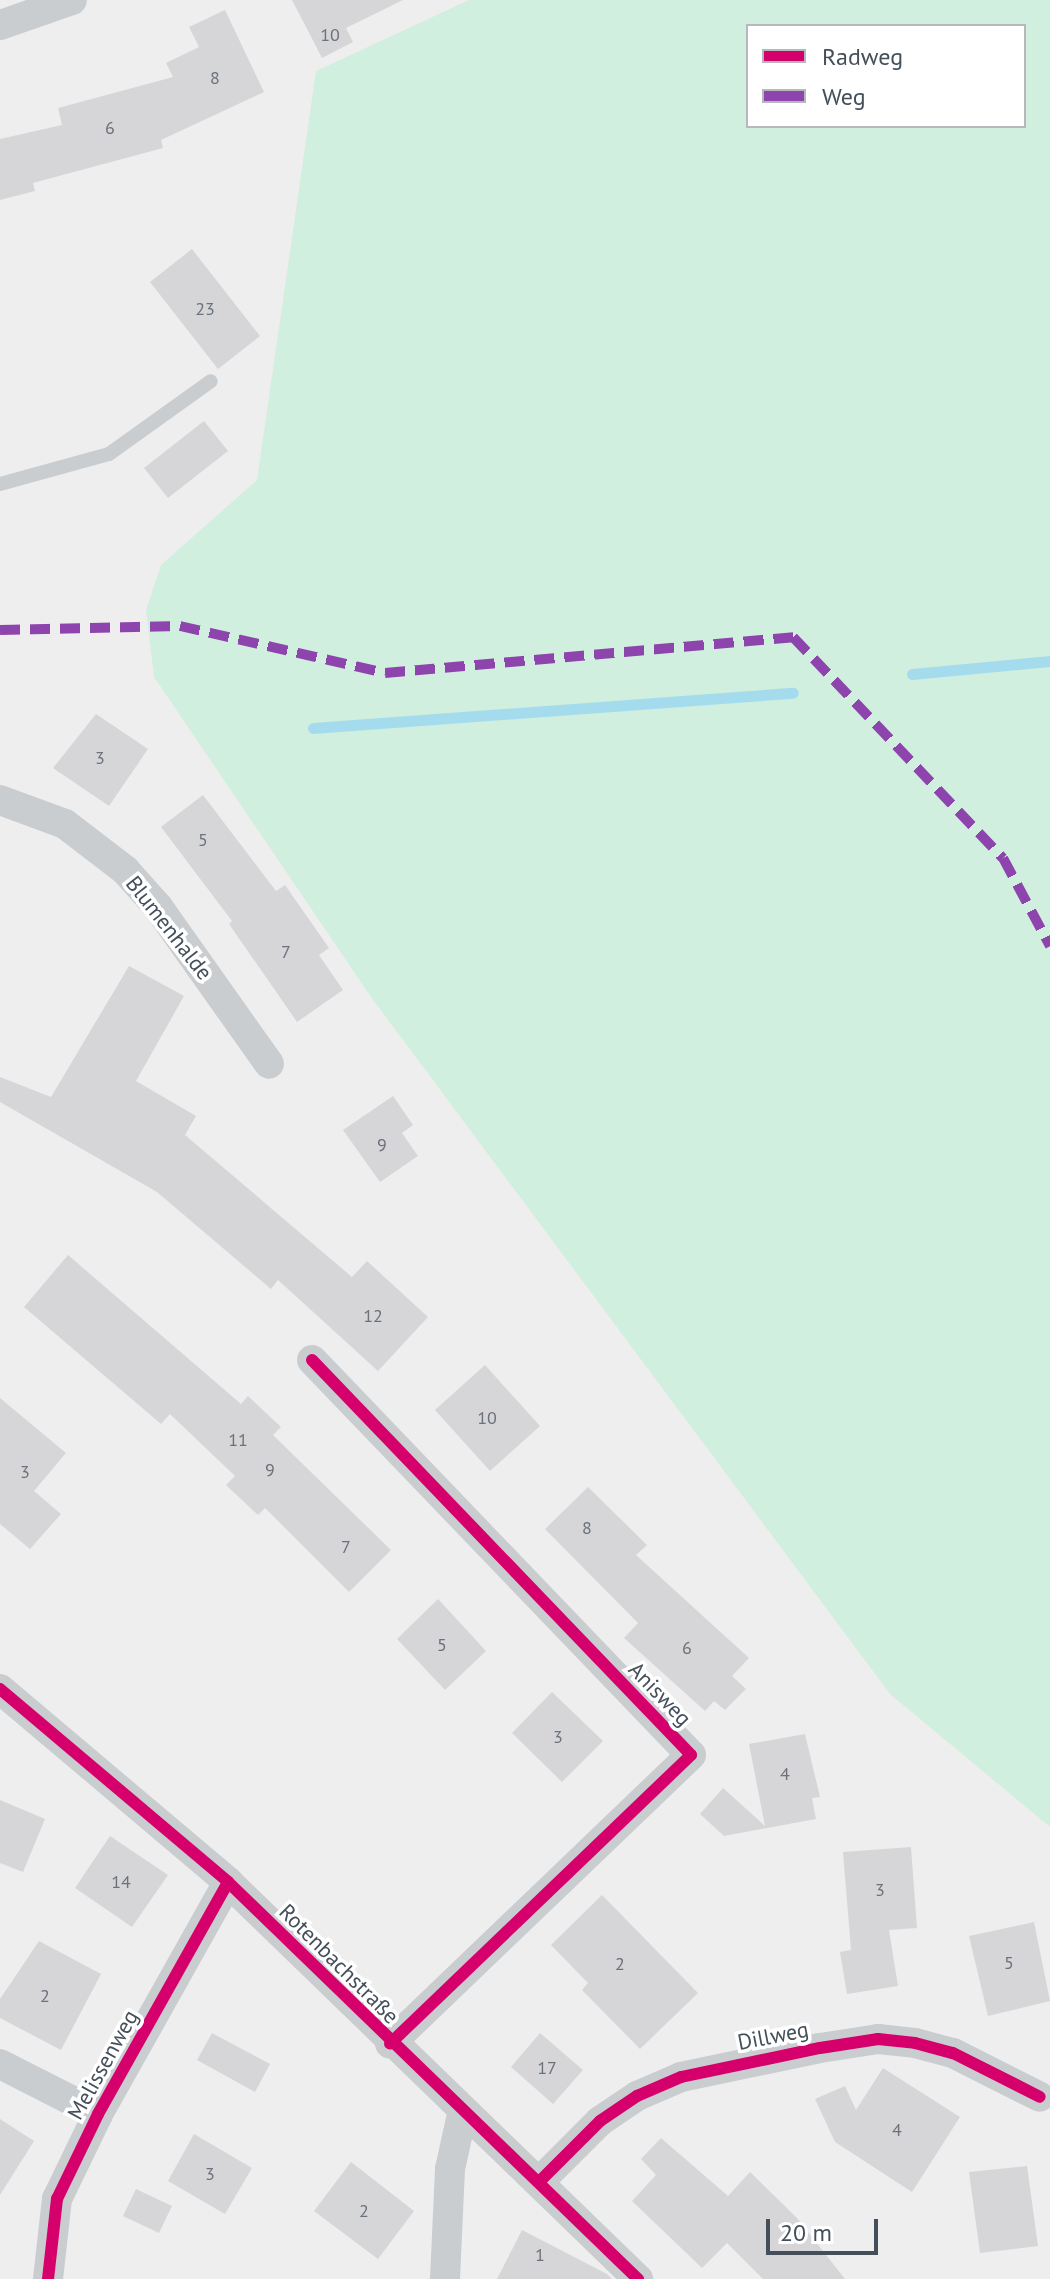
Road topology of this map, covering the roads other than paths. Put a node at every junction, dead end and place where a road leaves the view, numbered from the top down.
1 (72, 0) edge
2 (0, 25) edge
3 (211, 381) dead end
4 (0, 484) edge
5 (0, 800) edge
6 (269, 1064) dead end
7 (312, 1360) dead end
8 (0, 1689) edge
9 (228, 1882) junction
10 (390, 2044) junction
11 (0, 2064) edge
12 (1040, 2097) dead end
13 (463, 2110) junction
14 (98, 2114) junction
15 (539, 2182) junction
16 (48, 2279) edge
17 (445, 2279) edge
18 (638, 2279) edge

1 - 2 street
3 - 4 lane
5 - 6 street, Blumenhalde
7 - 10 street, Anisweg
8 - 9 street, Rotenbachstraße
9 - 10 street, Rotenbachstraße
9 - 14 street, Melissenweg
10 - 13 street, Rotenbachstraße
11 - 14 street
12 - 15 street, Dillweg
13 - 15 street, Rotenbachstraße
13 - 17 street
14 - 16 street, Melissenweg
15 - 18 street, Rotenbachstraße

